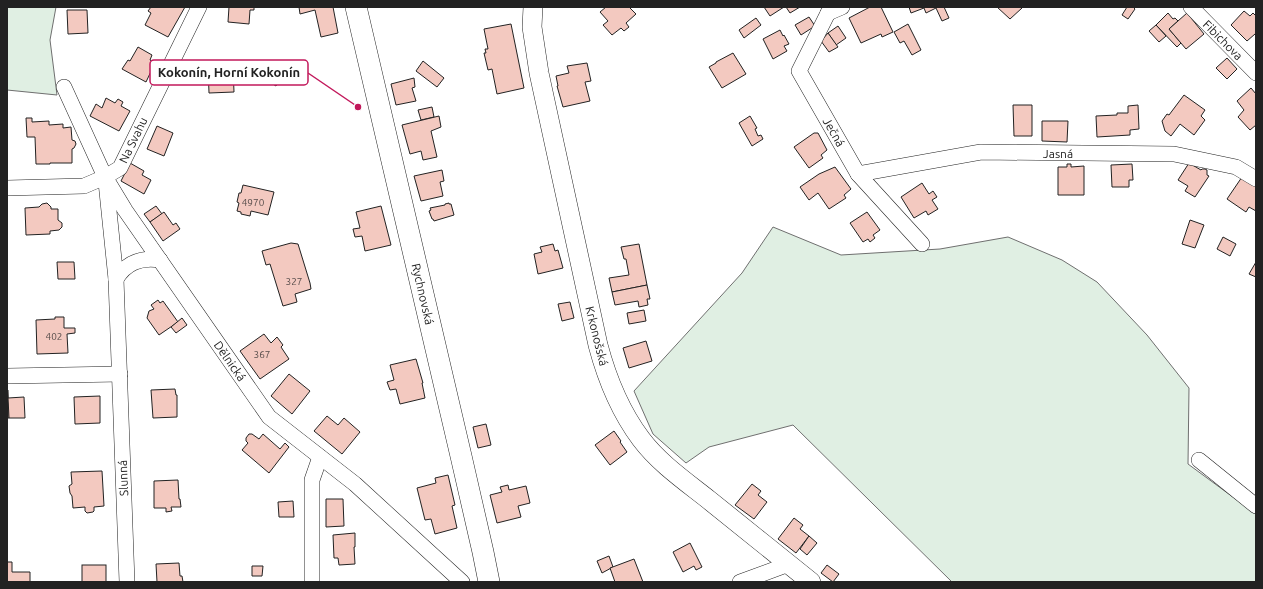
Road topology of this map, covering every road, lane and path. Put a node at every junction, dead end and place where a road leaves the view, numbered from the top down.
1 (199, 7) edge
2 (356, 7) edge
3 (533, 7) edge
4 (1191, 7) edge
5 (831, 9) edge
6 (1256, 73) edge
7 (64, 87) dead end
8 (858, 174) junction
9 (106, 177) junction
10 (1256, 179) edge
11 (7, 188) edge
12 (922, 244) dead end
13 (160, 260) junction
14 (116, 280) junction
15 (120, 374) junction
16 (7, 376) edge
17 (320, 457) junction
18 (1199, 460) dead end
19 (1256, 506) edge
20 (789, 564) junction
21 (127, 582) edge
22 (312, 582) edge
23 (462, 582) edge
24 (488, 582) edge
25 (740, 582) edge
26 (811, 582) edge

1 - 9 street, Na Svahu
2 - 24 main road, Rychnovská
3 - 20 street, Krkonošská
4 - 6 street, Fibichova
5 - 8 street, Ječná
7 - 9 street, Dělnická
8 - 10 street, Jasná
8 - 12 street, Ječná
9 - 11 street, Na Svahu
9 - 13 street, Dělnická
9 - 14 street, Slunná
13 - 14 street
13 - 17 street, Dělnická
14 - 15 street, Slunná
15 - 16 street
15 - 21 street, Slunná
17 - 22 street
17 - 23 street, Dělnická
18 - 19 street
20 - 25 street
20 - 26 street, Krkonošská

